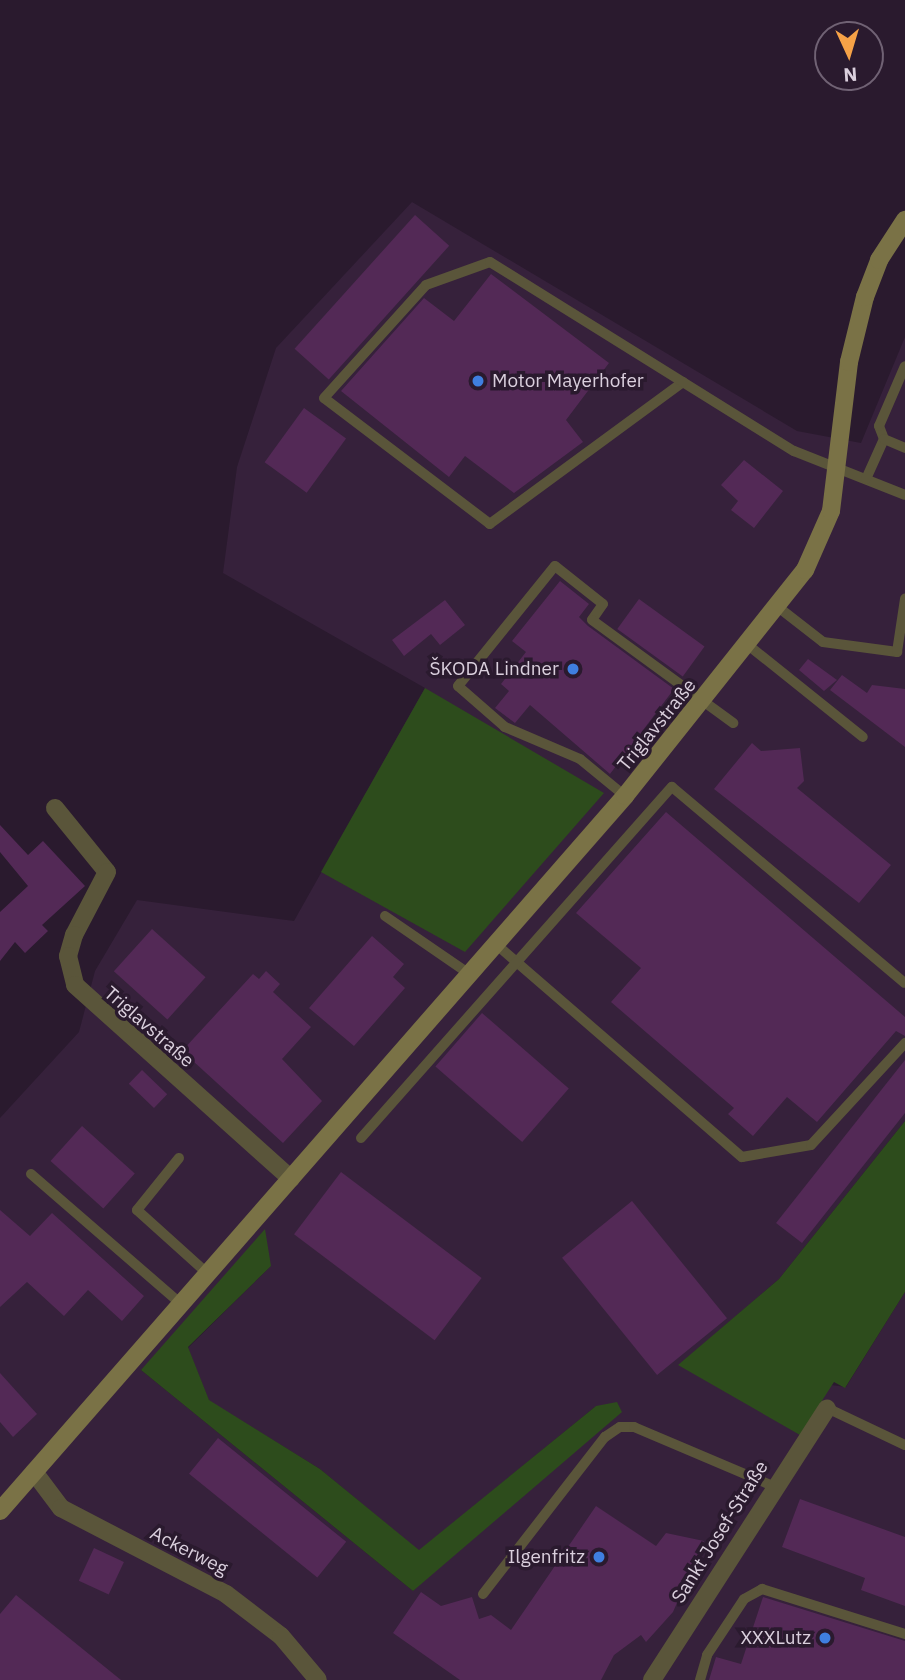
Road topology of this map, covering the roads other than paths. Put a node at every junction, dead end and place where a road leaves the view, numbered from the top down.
1 (905, 220) edge
2 (905, 366) edge
3 (682, 382) junction
4 (884, 439) junction
5 (905, 448) edge
6 (836, 467) junction
7 (866, 479) junction
8 (905, 495) edge
9 (905, 600) edge
10 (778, 607) junction
11 (748, 645) junction
12 (701, 704) junction
13 (733, 723) dead end
14 (863, 737) dead end
15 (625, 796) junction
16 (55, 808) dead end
17 (385, 916) dead end
18 (497, 945) junction
19 (516, 962) junction
20 (471, 975) junction
21 (905, 983) edge
22 (905, 1043) edge
23 (361, 1138) dead end
24 (179, 1158) dead end
25 (31, 1174) dead end
26 (291, 1179) junction
27 (207, 1273) junction
28 (180, 1303) junction
29 (827, 1408) joint
30 (905, 1445) edge
31 (34, 1472) junction
32 (773, 1486) junction
33 (0, 1511) edge
34 (483, 1594) dead end
35 (905, 1634) edge
36 (318, 1680) edge
37 (652, 1680) edge
38 (700, 1680) edge

1 - 6 street, Triglavstraße
2 - 4 lane
3 - 3 lane
3 - 6 lane
4 - 5 lane
4 - 7 lane
6 - 7 lane
6 - 10 street, Triglavstraße
7 - 8 lane
9 - 10 lane
10 - 11 street, Triglavstraße
11 - 12 street, Triglavstraße
11 - 14 lane
12 - 13 lane
12 - 15 street, Triglavstraße
12 - 15 lane
15 - 18 street, Triglavstraße
16 - 26 street, Triglavstraße
17 - 20 lane
18 - 19 lane
18 - 20 street, Triglavstraße
19 - 21 lane
19 - 22 lane
19 - 23 lane
20 - 26 street, Triglavstraße
24 - 27 lane
25 - 28 lane
26 - 27 street, Triglavstraße
27 - 28 street, Triglavstraße
28 - 31 street, Triglavstraße
29 - 30 lane
29 - 32 street, Sankt Josef-Straße
31 - 33 street, Triglavstraße
31 - 36 street, Ackerweg
32 - 34 lane
32 - 37 street, Sankt Josef-Straße
35 - 38 lane

